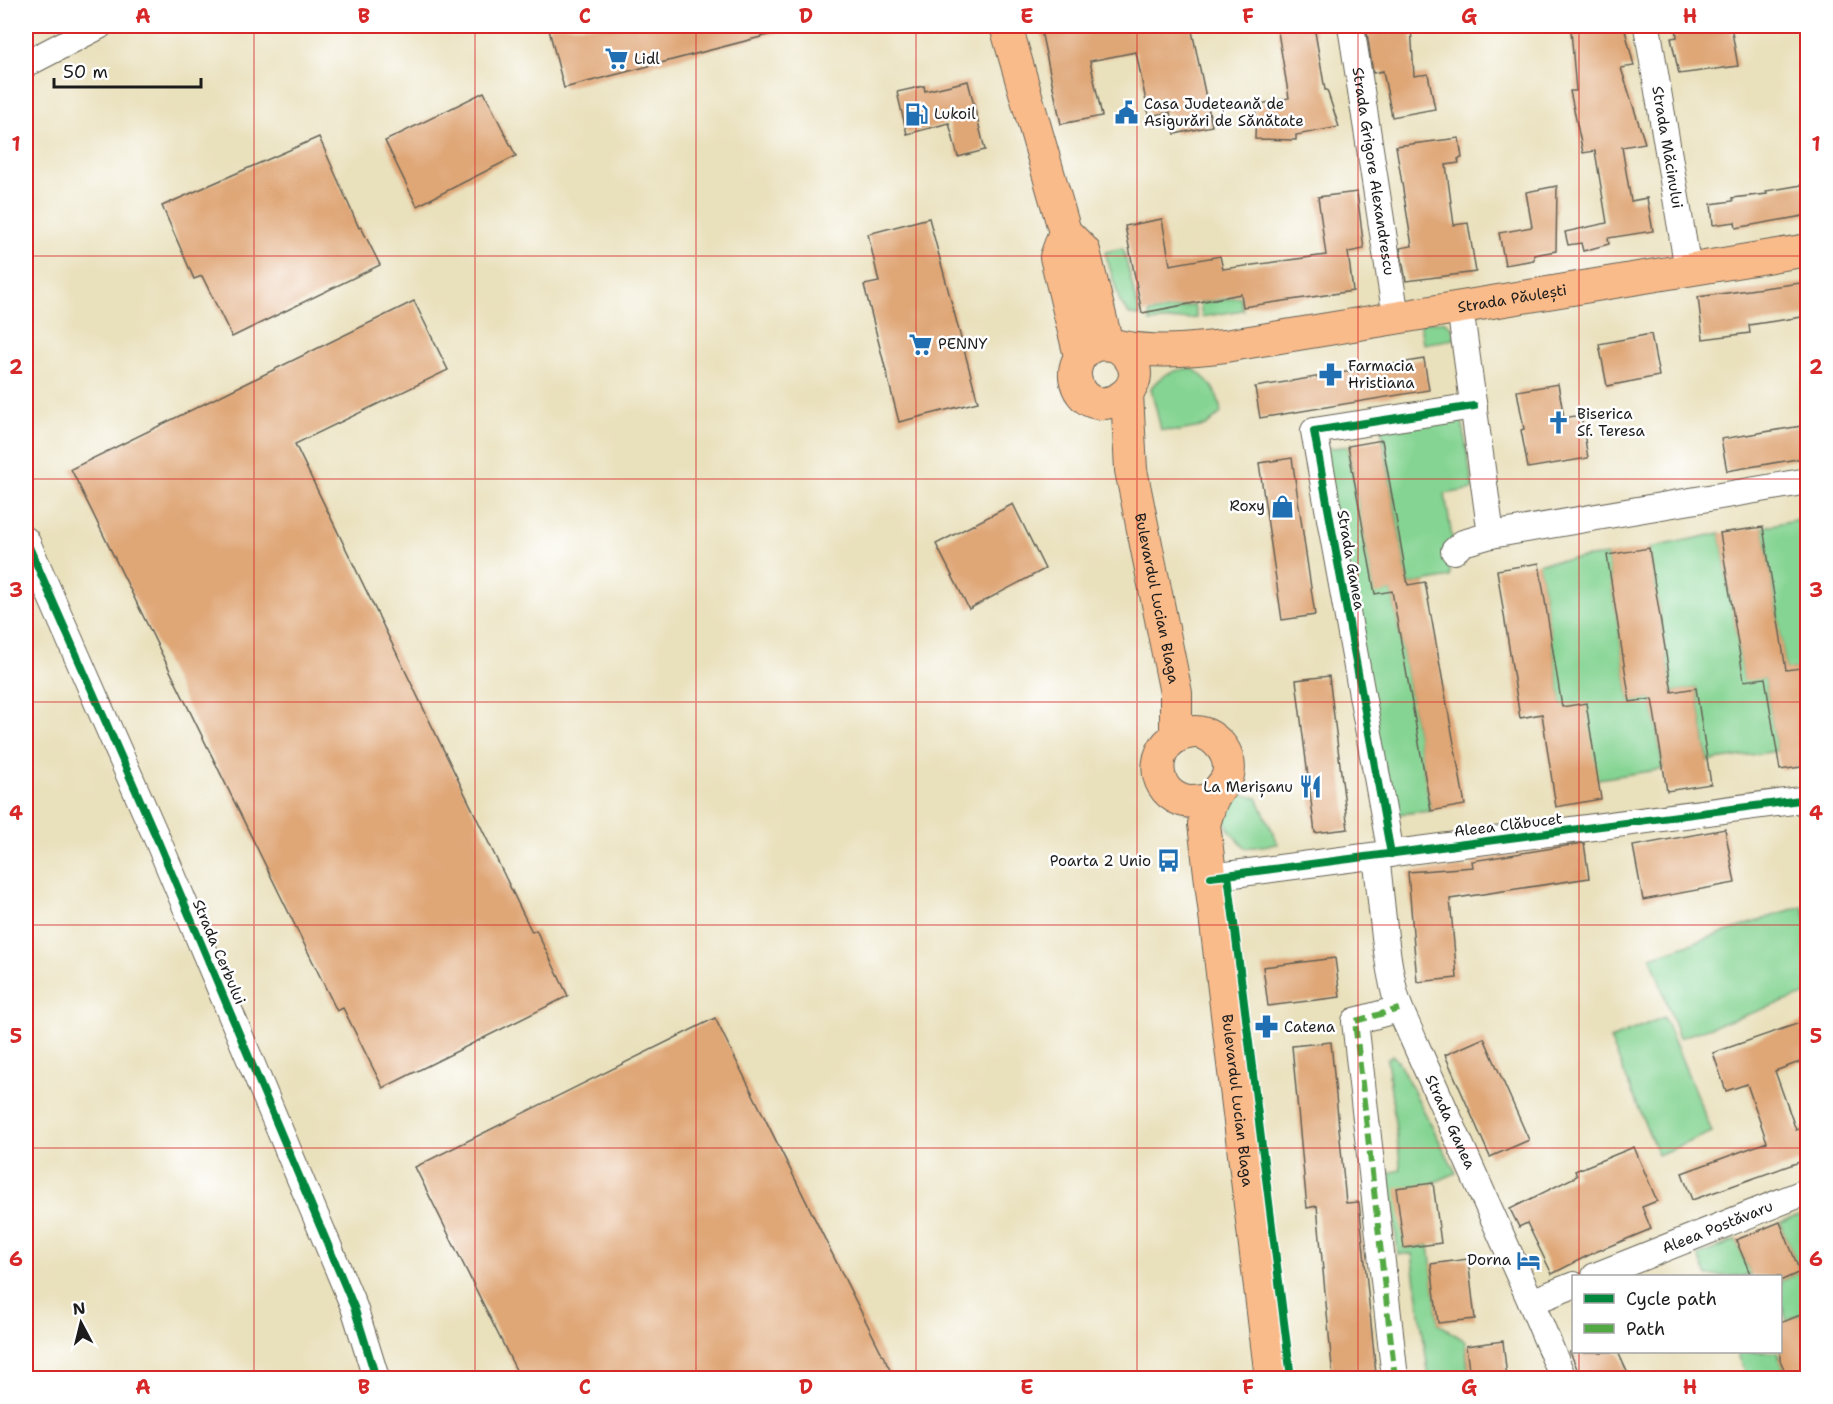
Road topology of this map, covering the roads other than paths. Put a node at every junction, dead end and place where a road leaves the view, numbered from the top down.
1 (99, 26) edge
2 (1006, 26) edge
3 (1351, 26) edge
4 (1647, 26) edge
5 (26, 64) edge
6 (1808, 250) edge
7 (1688, 269) junction
8 (1460, 307) junction
9 (1396, 316) junction
10 (1219, 347) junction
11 (1101, 349) junction
12 (1130, 390) junction
13 (1092, 401) junction
14 (1474, 406) junction
15 (1808, 481) edge
16 (1137, 504) junction
17 (1491, 536) junction
18 (26, 540) edge
19 (1454, 551) dead end
20 (1188, 734) junction
21 (1808, 799) edge
22 (1201, 808) junction
23 (1384, 855) junction
24 (1211, 877) junction
25 (1399, 1009) junction
26 (1808, 1191) edge
27 (1598, 1275) edge
28 (1572, 1286) edge
29 (1531, 1302) junction
30 (376, 1378) edge
31 (1271, 1378) edge
32 (1395, 1378) edge
33 (1563, 1378) edge

1 - 5 street
2 - 11 main road, Bulevardul Lucian Blaga
3 - 9 street, Strada Grigore Alexandrescu
4 - 7 street, Strada Măcinului
6 - 7 main road, Strada Păulești
7 - 8 main road, Strada Păulești
8 - 9 main road, Strada Păulești
8 - 14 street
9 - 10 main road, Strada Păulești
10 - 11 main road, Strada Păulești
10 - 12 main road, Strada Păulești
11 - 12 main road, Bulevardul Lucian Blaga
11 - 13 main road, Bulevardul Lucian Blaga
12 - 13 main road
12 - 16 main road, Bulevardul Lucian Blaga
13 - 16 main road, Bulevardul Lucian Blaga
14 - 17 street
14 - 23 street, Strada Ganea
15 - 17 street
16 - 20 main road, Bulevardul Lucian Blaga
17 - 19 street
18 - 30 street, Strada Cerbului
20 - 22 main road
20 - 22 main road
21 - 23 street, Aleea Clăbucet
22 - 24 main road, Bulevardul Lucian Blaga
23 - 24 street, Aleea Clăbucet
23 - 25 street, Strada Ganea
24 - 31 main road, Bulevardul Lucian Blaga
25 - 29 street, Strada Ganea
25 - 32 street
26 - 27 street, Aleea Postăvaru
28 - 29 street
29 - 33 street, Strada Ganea

